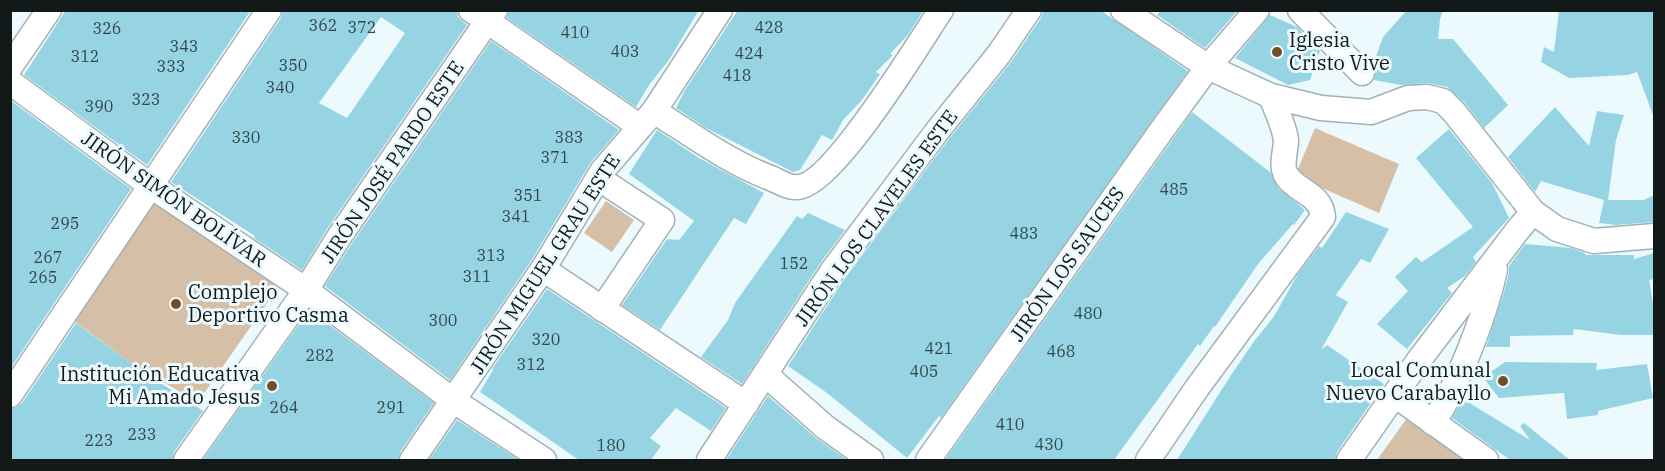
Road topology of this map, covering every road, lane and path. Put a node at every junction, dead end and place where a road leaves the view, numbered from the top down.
1 (49, 10) edge
2 (269, 10) edge
3 (720, 10) edge
4 (941, 10) edge
5 (1029, 10) edge
6 (1123, 10) edge
7 (1137, 10) edge
8 (1257, 10) edge
9 (1300, 10) edge
10 (484, 14) edge
11 (1155, 31) junction
12 (10, 67) edge
13 (1208, 68) junction
14 (1362, 73) dead end
15 (10, 82) edge
16 (1271, 96) junction
17 (647, 118) junction
18 (598, 178) junction
19 (151, 186) junction
20 (1533, 212) junction
21 (1654, 236) edge
22 (1498, 256) junction
23 (543, 269) junction
24 (306, 290) junction
25 (602, 309) junction
26 (765, 374) junction
27 (10, 395) edge
28 (1395, 395) junction
29 (454, 401) junction
30 (746, 404) junction
31 (1433, 423) junction
32 (186, 460) edge
33 (412, 460) edge
34 (544, 460) edge
35 (709, 460) edge
36 (872, 460) edge
37 (928, 460) edge
38 (1148, 460) edge
39 (1349, 460) edge
40 (1486, 460) edge

1 - 12 street
2 - 19 street
3 - 17 street, JIRÓN MIGUEL GRAU ESTE
4 - 17 street
5 - 26 street, JIRÓN LOS CLAVELES ESTE
6 - 11 street
7 - 11 street
8 - 13 street, JIRÓN LOS SAUCES
9 - 14 street
10 - 17 street
10 - 24 street, JIRÓN JOSÉ PARDO ESTE
11 - 13 street
13 - 16 street
13 - 37 street, JIRÓN LOS SAUCES
15 - 19 street, JIRÓN SIMÓN BOLÍVAR
16 - 20 street
16 - 38 street
17 - 18 street, JIRÓN MIGUEL GRAU ESTE
18 - 23 street, JIRÓN MIGUEL GRAU ESTE
18 - 25 street
19 - 24 street, JIRÓN SIMÓN BOLÍVAR
19 - 27 street
20 - 21 street
20 - 22 street
22 - 28 street
22 - 31 street
23 - 25 street
23 - 29 street, JIRÓN MIGUEL GRAU ESTE
24 - 29 street, JIRÓN SIMÓN BOLÍVAR
24 - 32 street, JIRÓN JOSÉ PARDO ESTE
25 - 30 street
26 - 30 street, JIRÓN LOS CLAVELES ESTE
26 - 36 street
28 - 31 street
28 - 39 street
29 - 33 street, JIRÓN MIGUEL GRAU ESTE
29 - 34 street, JIRÓN SIMÓN BOLÍVAR
30 - 35 street, JIRÓN LOS CLAVELES ESTE
31 - 40 street

